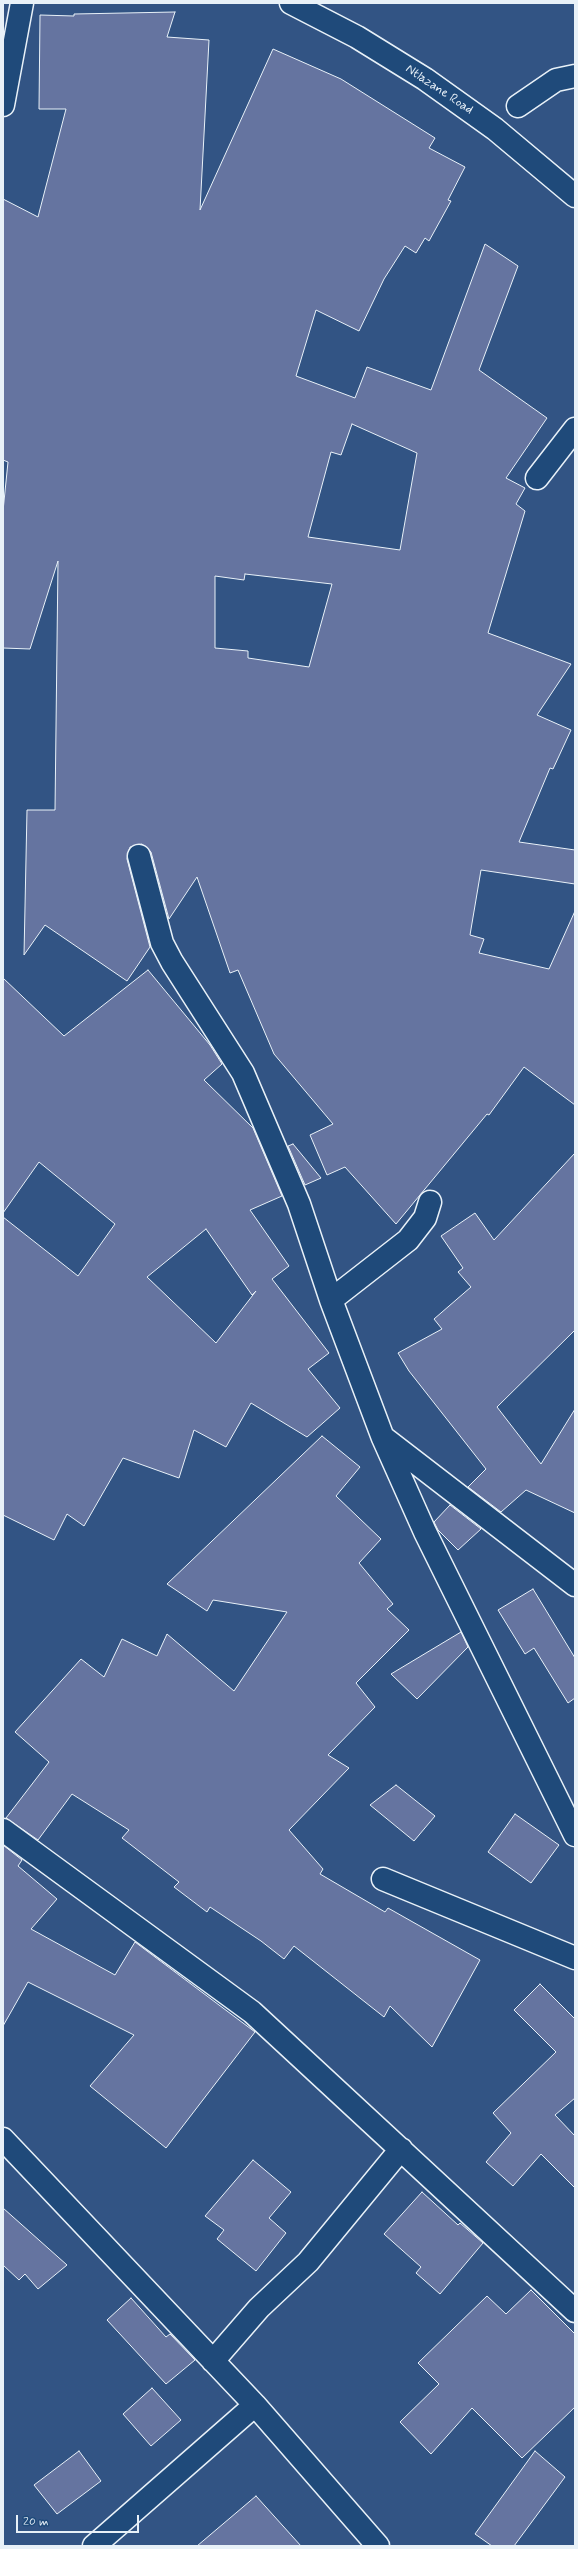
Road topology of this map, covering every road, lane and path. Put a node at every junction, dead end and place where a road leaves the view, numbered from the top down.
1 (22, 3) edge
2 (291, 3) edge
3 (575, 76) edge
4 (3, 105) edge
5 (518, 106) dead end
6 (575, 196) edge
7 (575, 429) edge
8 (537, 478) dead end
9 (139, 856) dead end
10 (430, 1202) dead end
11 (331, 1300) junction
12 (383, 1438) junction
13 (575, 1585) edge
14 (3, 1830) edge
15 (575, 1835) edge
16 (383, 1879) dead end
17 (575, 1958) edge
18 (3, 2139) edge
19 (401, 2149) junction
20 (575, 2311) edge
21 (213, 2361) junction
22 (255, 2405) junction
23 (94, 2546) edge
24 (378, 2546) edge

1 - 4 street
2 - 6 street, Ntlazane Road
3 - 5 street
7 - 8 street
9 - 11 street
10 - 11 street
11 - 12 street
12 - 13 street
12 - 15 street
14 - 19 street
16 - 17 street
18 - 21 street
19 - 20 street
19 - 21 street
21 - 22 street
22 - 23 street
22 - 24 street

